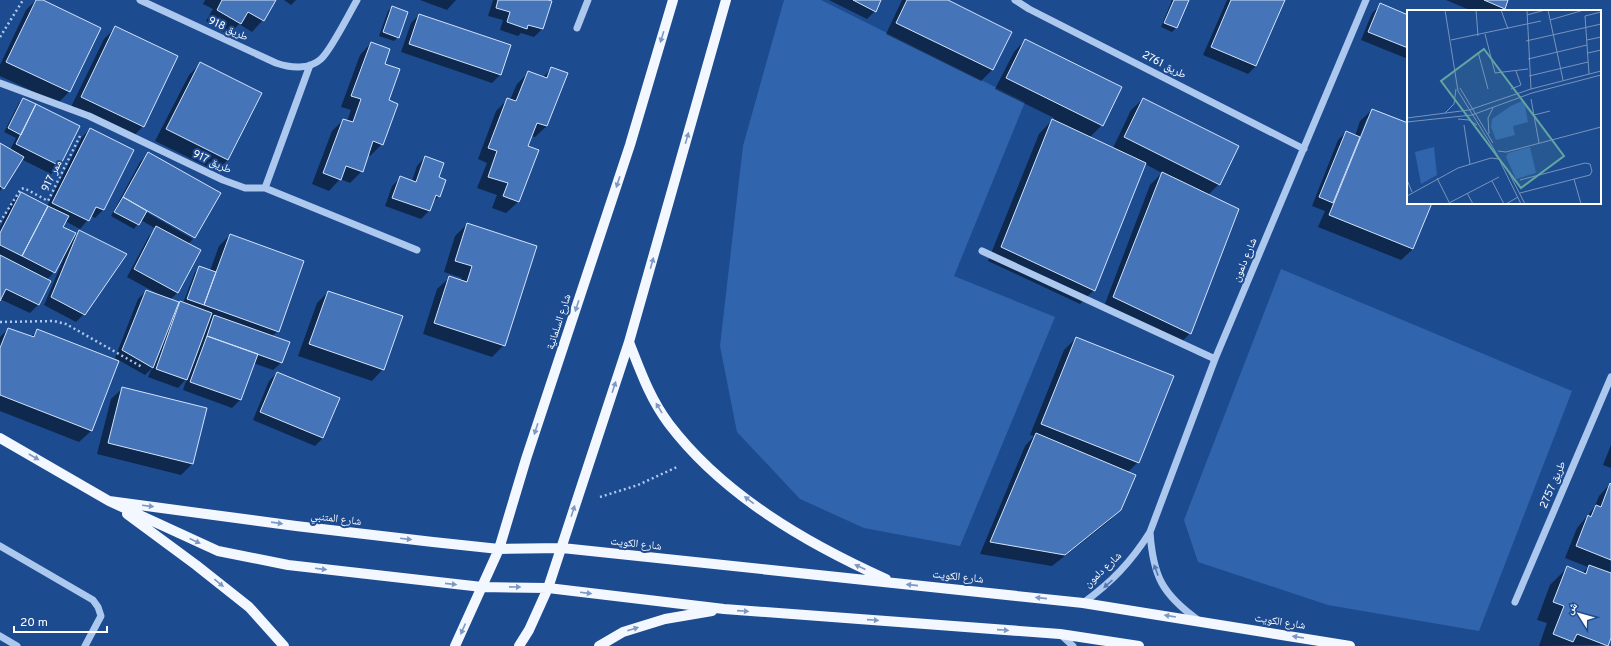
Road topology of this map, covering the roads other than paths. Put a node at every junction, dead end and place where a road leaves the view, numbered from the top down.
1 (140, 0) edge
2 (357, 0) edge
3 (588, 0) edge
4 (673, 0) edge
5 (726, 0) edge
6 (1015, 0) edge
7 (1366, 0) edge
8 (577, 28) dead end
9 (310, 65) junction
10 (0, 83) edge
11 (1304, 149) junction
12 (265, 188) junction
13 (417, 250) dead end
14 (982, 250) dead end
15 (629, 342) junction
16 (1215, 359) junction
17 (1611, 377) edge
18 (0, 438) edge
19 (109, 501) junction
20 (1150, 532) junction
21 (0, 546) edge
22 (562, 548) junction
23 (498, 549) junction
24 (896, 583) junction
25 (482, 587) junction
26 (548, 588) junction
27 (1515, 602) dead end
28 (1083, 603) junction
29 (724, 609) junction
30 (1198, 621) junction
31 (1060, 634) junction
32 (0, 636) edge
33 (17, 646) edge
34 (85, 646) edge
35 (284, 646) edge
36 (455, 646) edge
37 (519, 646) edge
38 (598, 646) edge
39 (1073, 646) edge
40 (1139, 646) edge
41 (1350, 646) edge

1 - 9 street, طريق 918
2 - 9 street
3 - 8 street
4 -> 23 main road, شارع السلمانية
15 -> 5 main road
6 - 11 street, طريق 2761
7 - 11 street, شارع دلمون
9 - 12 street
10 - 12 street, طريق 917
11 - 16 street, شارع دلمون
12 - 13 street, طريق 917
14 - 16 street
22 -> 15 main road
24 -> 15 main road
16 - 20 street, شارع دلمون
17 - 27 street, طريق 2757
18 -> 19 main road, شارع المتنبي
19 -> 23 main road, شارع المتنبي
19 -> 25 main road, شارع المتنبي
19 -> 35 main road
20 -> 28 street, شارع دلمون
30 -> 20 street, شارع دلمون
21 - 34 street
22 - 23 main road, شارع المتنبي
22 - 24 main road, شارع الكويت
22 - 26 main road
23 - 25 main road, شارع السلمانية
28 -> 24 main road, شارع الكويت
25 -> 26 main road, شارع المتنبي
25 -> 36 main road, شارع السلمانية
26 -> 29 main road
26 - 37 main road
30 -> 28 main road, شارع الكويت
29 -> 31 main road
38 -> 29 main road
41 -> 30 main road, شارع الكويت
31 - 39 street
31 - 40 main road
32 - 33 street

